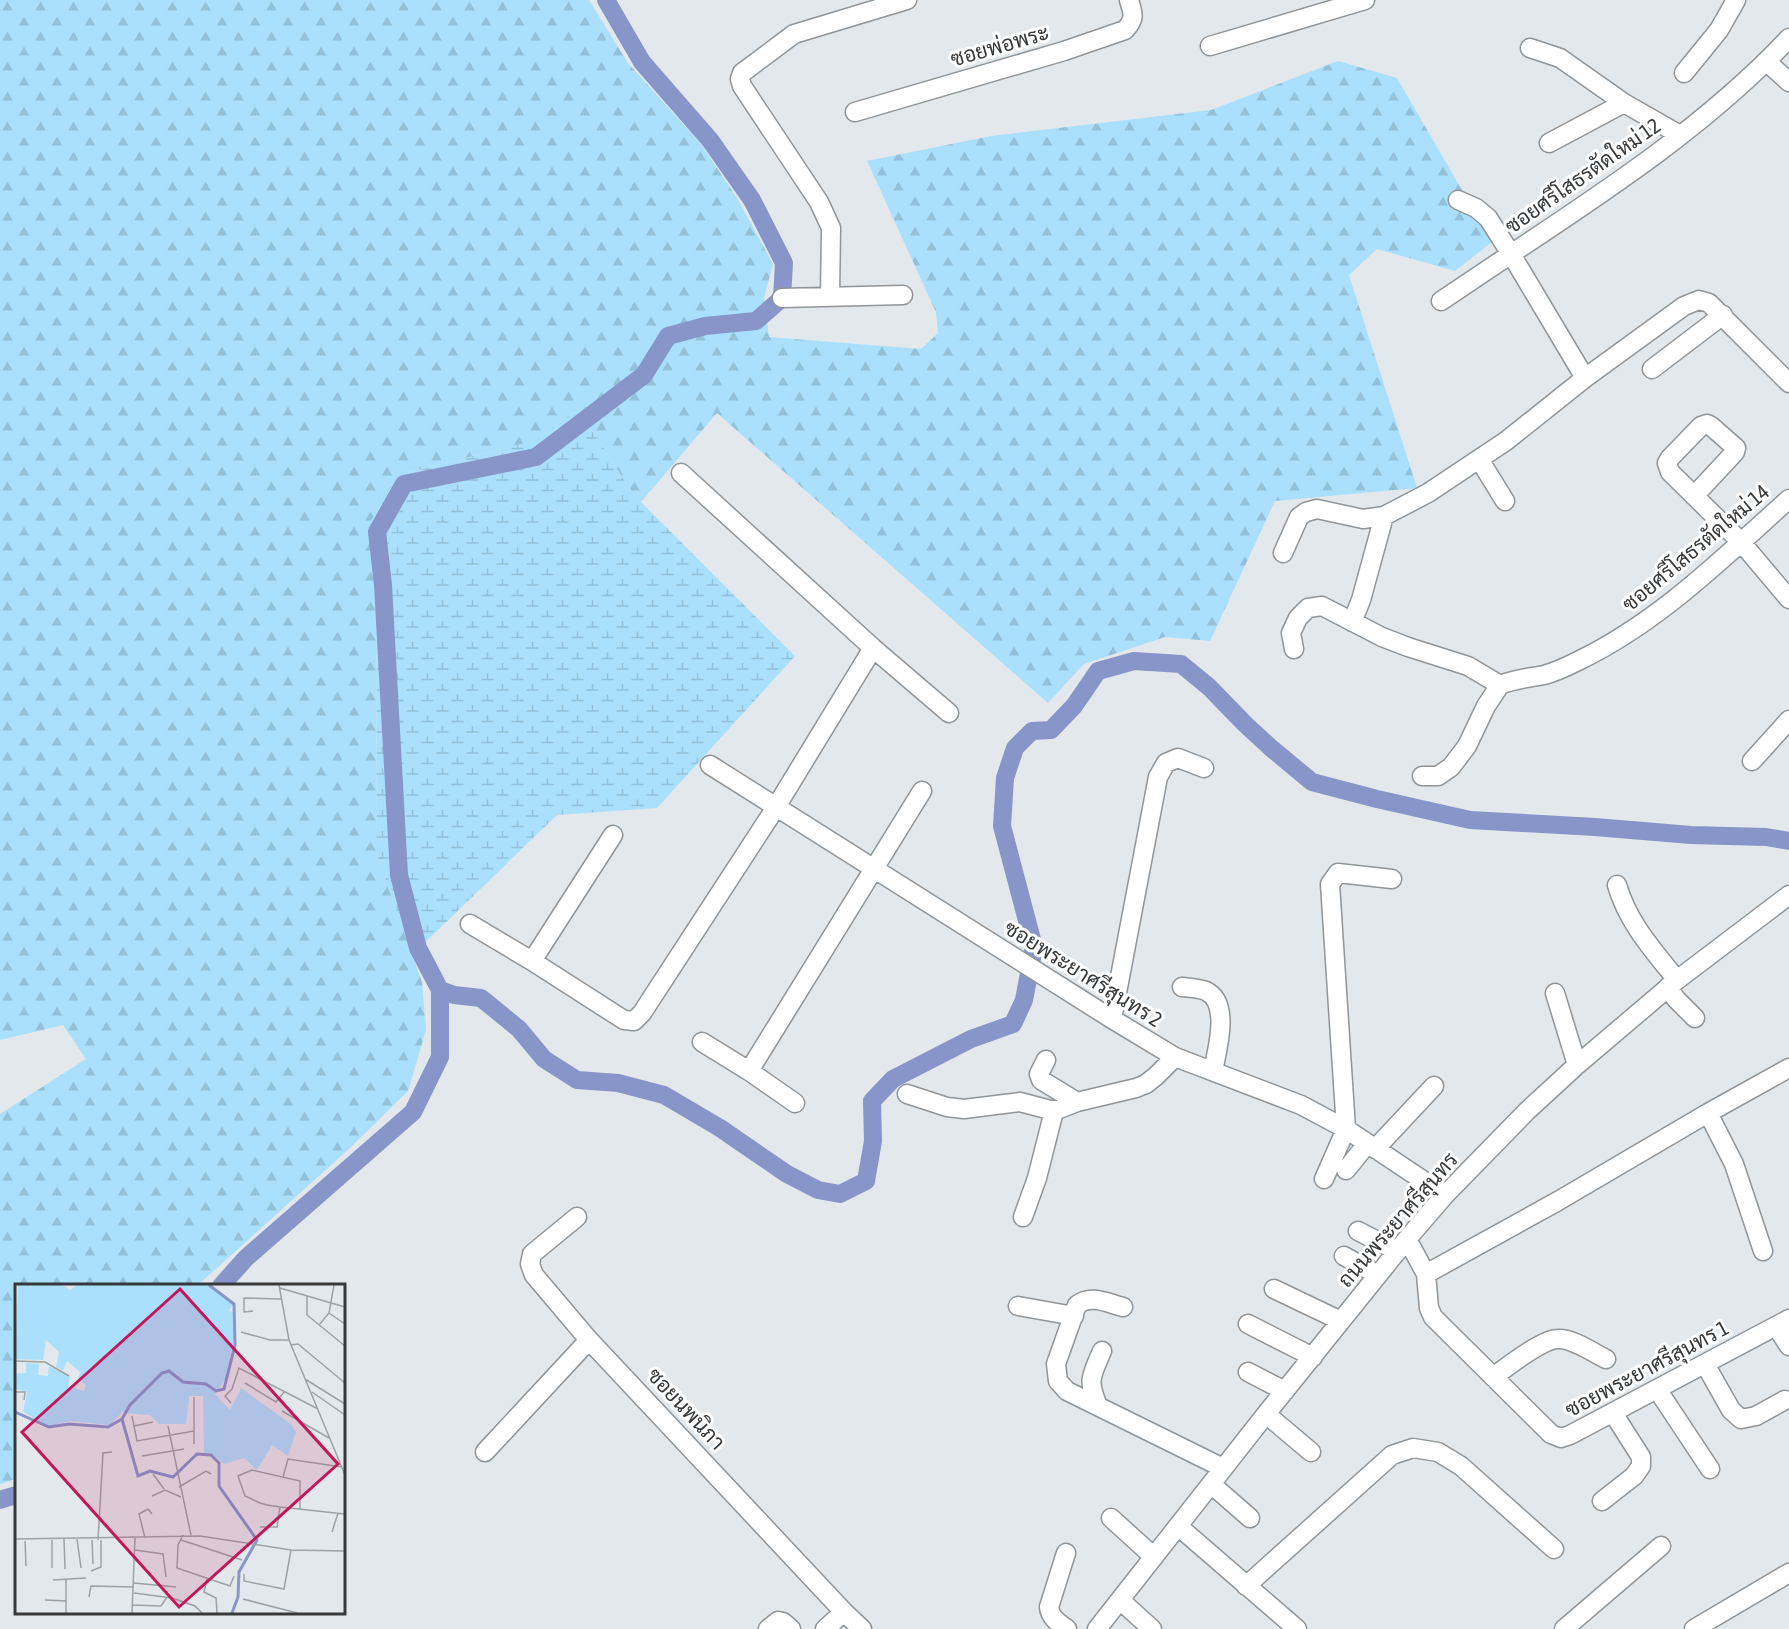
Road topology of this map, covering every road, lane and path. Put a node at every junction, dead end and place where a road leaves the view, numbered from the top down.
1 (907, 0) edge
2 (1129, 0) edge
3 (1365, 0) edge
4 (1736, 0) edge
5 (1789, 38) edge
6 (1210, 46) dead end
7 (1530, 48) dead end
8 (1767, 62) junction
9 (1684, 73) dead end
10 (1789, 82) edge
11 (1624, 103) junction
12 (855, 112) dead end
13 (1680, 135) junction
14 (1549, 143) dead end
15 (1458, 200) dead end
16 (1511, 254) junction
17 (903, 295) dead end
18 (830, 296) junction
19 (782, 298) dead end
20 (1441, 301) dead end
21 (1723, 315) junction
22 (1652, 369) dead end
23 (1585, 378) junction
24 (1789, 383) edge
25 (1479, 459) junction
26 (681, 473) dead end
27 (1694, 496) dead end
28 (1789, 499) edge
29 (1505, 501) dead end
30 (1384, 516) junction
31 (1741, 542) junction
32 (1283, 553) dead end
33 (1789, 599) edge
34 (1352, 622) junction
35 (873, 648) junction
36 (1294, 649) dead end
37 (1500, 685) junction
38 (949, 713) dead end
39 (1789, 720) edge
40 (1752, 761) dead end
41 (710, 765) dead end
42 (1204, 768) dead end
43 (1422, 776) dead end
44 (922, 791) dead end
45 (776, 807) junction
46 (613, 835) dead end
47 (874, 868) junction
48 (1392, 879) dead end
49 (1617, 885) dead end
50 (1789, 895) edge
51 (470, 924) dead end
52 (532, 961) junction
53 (1672, 984) junction
54 (1182, 987) dead end
55 (1555, 993) dead end
56 (1695, 1018) dead end
57 (1113, 1019) junction
58 (702, 1042) dead end
59 (1175, 1057) junction
60 (1046, 1060) dead end
61 (1577, 1065) junction
62 (1789, 1068) edge
63 (749, 1071) junction
64 (1213, 1071) junction
65 (1434, 1086) dead end
66 (907, 1094) dead end
67 (1077, 1102) junction
68 (795, 1103) dead end
69 (1054, 1111) junction
70 (1708, 1113) junction
71 (1346, 1129) junction
72 (1371, 1146) junction
73 (1346, 1170) dead end
74 (1324, 1179) dead end
75 (1445, 1195) junction
76 (577, 1217) dead end
77 (1023, 1217) dead end
78 (1358, 1231) dead end
79 (1402, 1245) junction
80 (1763, 1251) dead end
81 (1344, 1257) dead end
82 (1426, 1274) junction
83 (1378, 1275) junction
84 (1274, 1289) dead end
85 (1018, 1306) dead end
86 (1123, 1307) dead end
87 (1074, 1316) junction
88 (1341, 1321) junction
89 (1783, 1322) edge
90 (1248, 1323) dead end
91 (589, 1340) junction
92 (1789, 1346) edge
93 (1102, 1351) dead end
94 (1313, 1357) junction
95 (1606, 1359) dead end
96 (1705, 1364) junction
97 (1248, 1372) dead end
98 (1493, 1377) junction
99 (1658, 1389) junction
100 (1285, 1392) junction
101 (1785, 1400) dead end
102 (1098, 1406) junction
103 (1613, 1413) junction
104 (1266, 1414) junction
105 (484, 1452) dead end
106 (1311, 1452) dead end
107 (1223, 1468) junction
108 (1710, 1469) dead end
109 (1211, 1484) junction
110 (1602, 1501) dead end
111 (1111, 1518) dead end
112 (1250, 1518) dead end
113 (1178, 1526) junction
114 (1660, 1545) dead end
115 (1554, 1549) dead end
116 (1066, 1553) dead end
117 (1154, 1557) junction
118 (1789, 1573) edge
119 (1246, 1586) junction
120 (1120, 1600) junction
121 (844, 1612) junction
122 (768, 1629) edge
123 (791, 1629) edge
124 (825, 1629) edge
125 (862, 1629) edge
126 (1067, 1629) edge
127 (1097, 1629) edge
128 (1152, 1629) edge
129 (1297, 1629) edge
130 (1564, 1629) edge
131 (1694, 1629) edge

1 - 18 street
2 - 12 street, ซอยพ่อพระ
3 - 6 street
4 - 9 street
5 - 8 street, ซอยศรีโสธรตัดใหม่ 12
7 - 11 street
8 - 10 street
8 - 13 street, ซอยศรีโสธรตัดใหม่ 12
11 - 13 street
11 - 14 street
13 - 16 street, ซอยศรีโสธรตัดใหม่ 12
15 - 16 street
16 - 20 street
16 - 23 street, ซอยศรีโสธรตัดใหม่ 12
17 - 18 street
18 - 19 street
21 - 22 street
21 - 23 street
21 - 24 street
23 - 25 street
25 - 29 street
25 - 30 street
26 - 35 street
27 - 31 street
28 - 31 street, ซอยศรีโสธรตัดใหม่ 14
30 - 32 street
30 - 34 street
31 - 33 street
31 - 37 street, ซอยศรีโสธรตัดใหม่ 14
34 - 36 street
34 - 37 street
35 - 38 street
35 - 45 street
37 - 43 street
39 - 40 street
41 - 45 street, ซอยพระยาศรีสุนทร 2
42 - 57 street
44 - 47 street
45 - 47 street, ซอยพระยาศรีสุนทร 2
45 - 52 street
46 - 52 street
47 - 57 street, ซอยพระยาศรีสุนทร 2
47 - 63 street
48 - 71 street
49 - 53 street
50 - 53 street, ถนนพระยาศรีสุนทร
51 - 52 street
53 - 56 street
53 - 61 street, ถนนพระยาศรีสุนทร
54 - 64 street
55 - 61 street
57 - 59 street, ซอยพระยาศรีสุนทร 2
58 - 63 street
59 - 64 street, ซอยพระยาศรีสุนทร 2
59 - 67 street
60 - 67 street
61 - 75 street, ถนนพระยาศรีสุนทร
62 - 70 street
63 - 68 street
64 - 71 street, ซอยพระยาศรีสุนทร 2
65 - 72 street
66 - 69 street
67 - 69 street
69 - 77 street
70 - 80 street
70 - 82 street
71 - 72 street, ซอยพระยาศรีสุนทร 2
71 - 74 street
72 - 73 street
72 - 75 street, ซอยพระยาศรีสุนทร 2
75 - 79 street, ถนนพระยาศรีสุนทร
76 - 91 street, ซอยนพนิภา
78 - 79 street
79 - 82 street, ซอยพระยาศรีสุนทร 1
79 - 83 street, ถนนพระยาศรีสุนทร
81 - 83 street
82 - 98 street, ซอยพระยาศรีสุนทร 1
83 - 88 street, ถนนพระยาศรีสุนทร
84 - 88 street
85 - 87 street
86 - 87 street
87 - 102 street
88 - 94 street, ถนนพระยาศรีสุนทร
89 - 92 street
89 - 96 street, ซอยพระยาศรีสุนทร 1
90 - 94 street
91 - 105 street
91 - 121 street, ซอยนพนิภา
93 - 102 street
94 - 100 street, ถนนพระยาศรีสุนทร
95 - 98 street
96 - 99 street, ซอยพระยาศรีสุนทร 1
96 - 101 street
97 - 100 street
98 - 103 street, ซอยพระยาศรีสุนทร 1
99 - 103 street, ซอยพระยาศรีสุนทร 1
99 - 108 street
100 - 104 street, ถนนพระยาศรีสุนทร
102 - 107 street
103 - 110 street
104 - 106 street
104 - 107 street, ถนนพระยาศรีสุนทร
107 - 109 street, ถนนพระยาศรีสุนทร
109 - 112 street
109 - 113 street, ถนนพระยาศรีสุนทร
111 - 117 street
113 - 117 street, ถนนพระยาศรีสุนทร
113 - 119 street
114 - 130 street
115 - 119 street
116 - 126 street
117 - 120 street, ถนนพระยาศรีสุนทร
118 - 131 street
119 - 129 street
120 - 127 street, ถนนพระยาศรีสุนทร
120 - 128 street
121 - 124 street
121 - 125 street, ซอยนพนิภา
122 - 123 street

